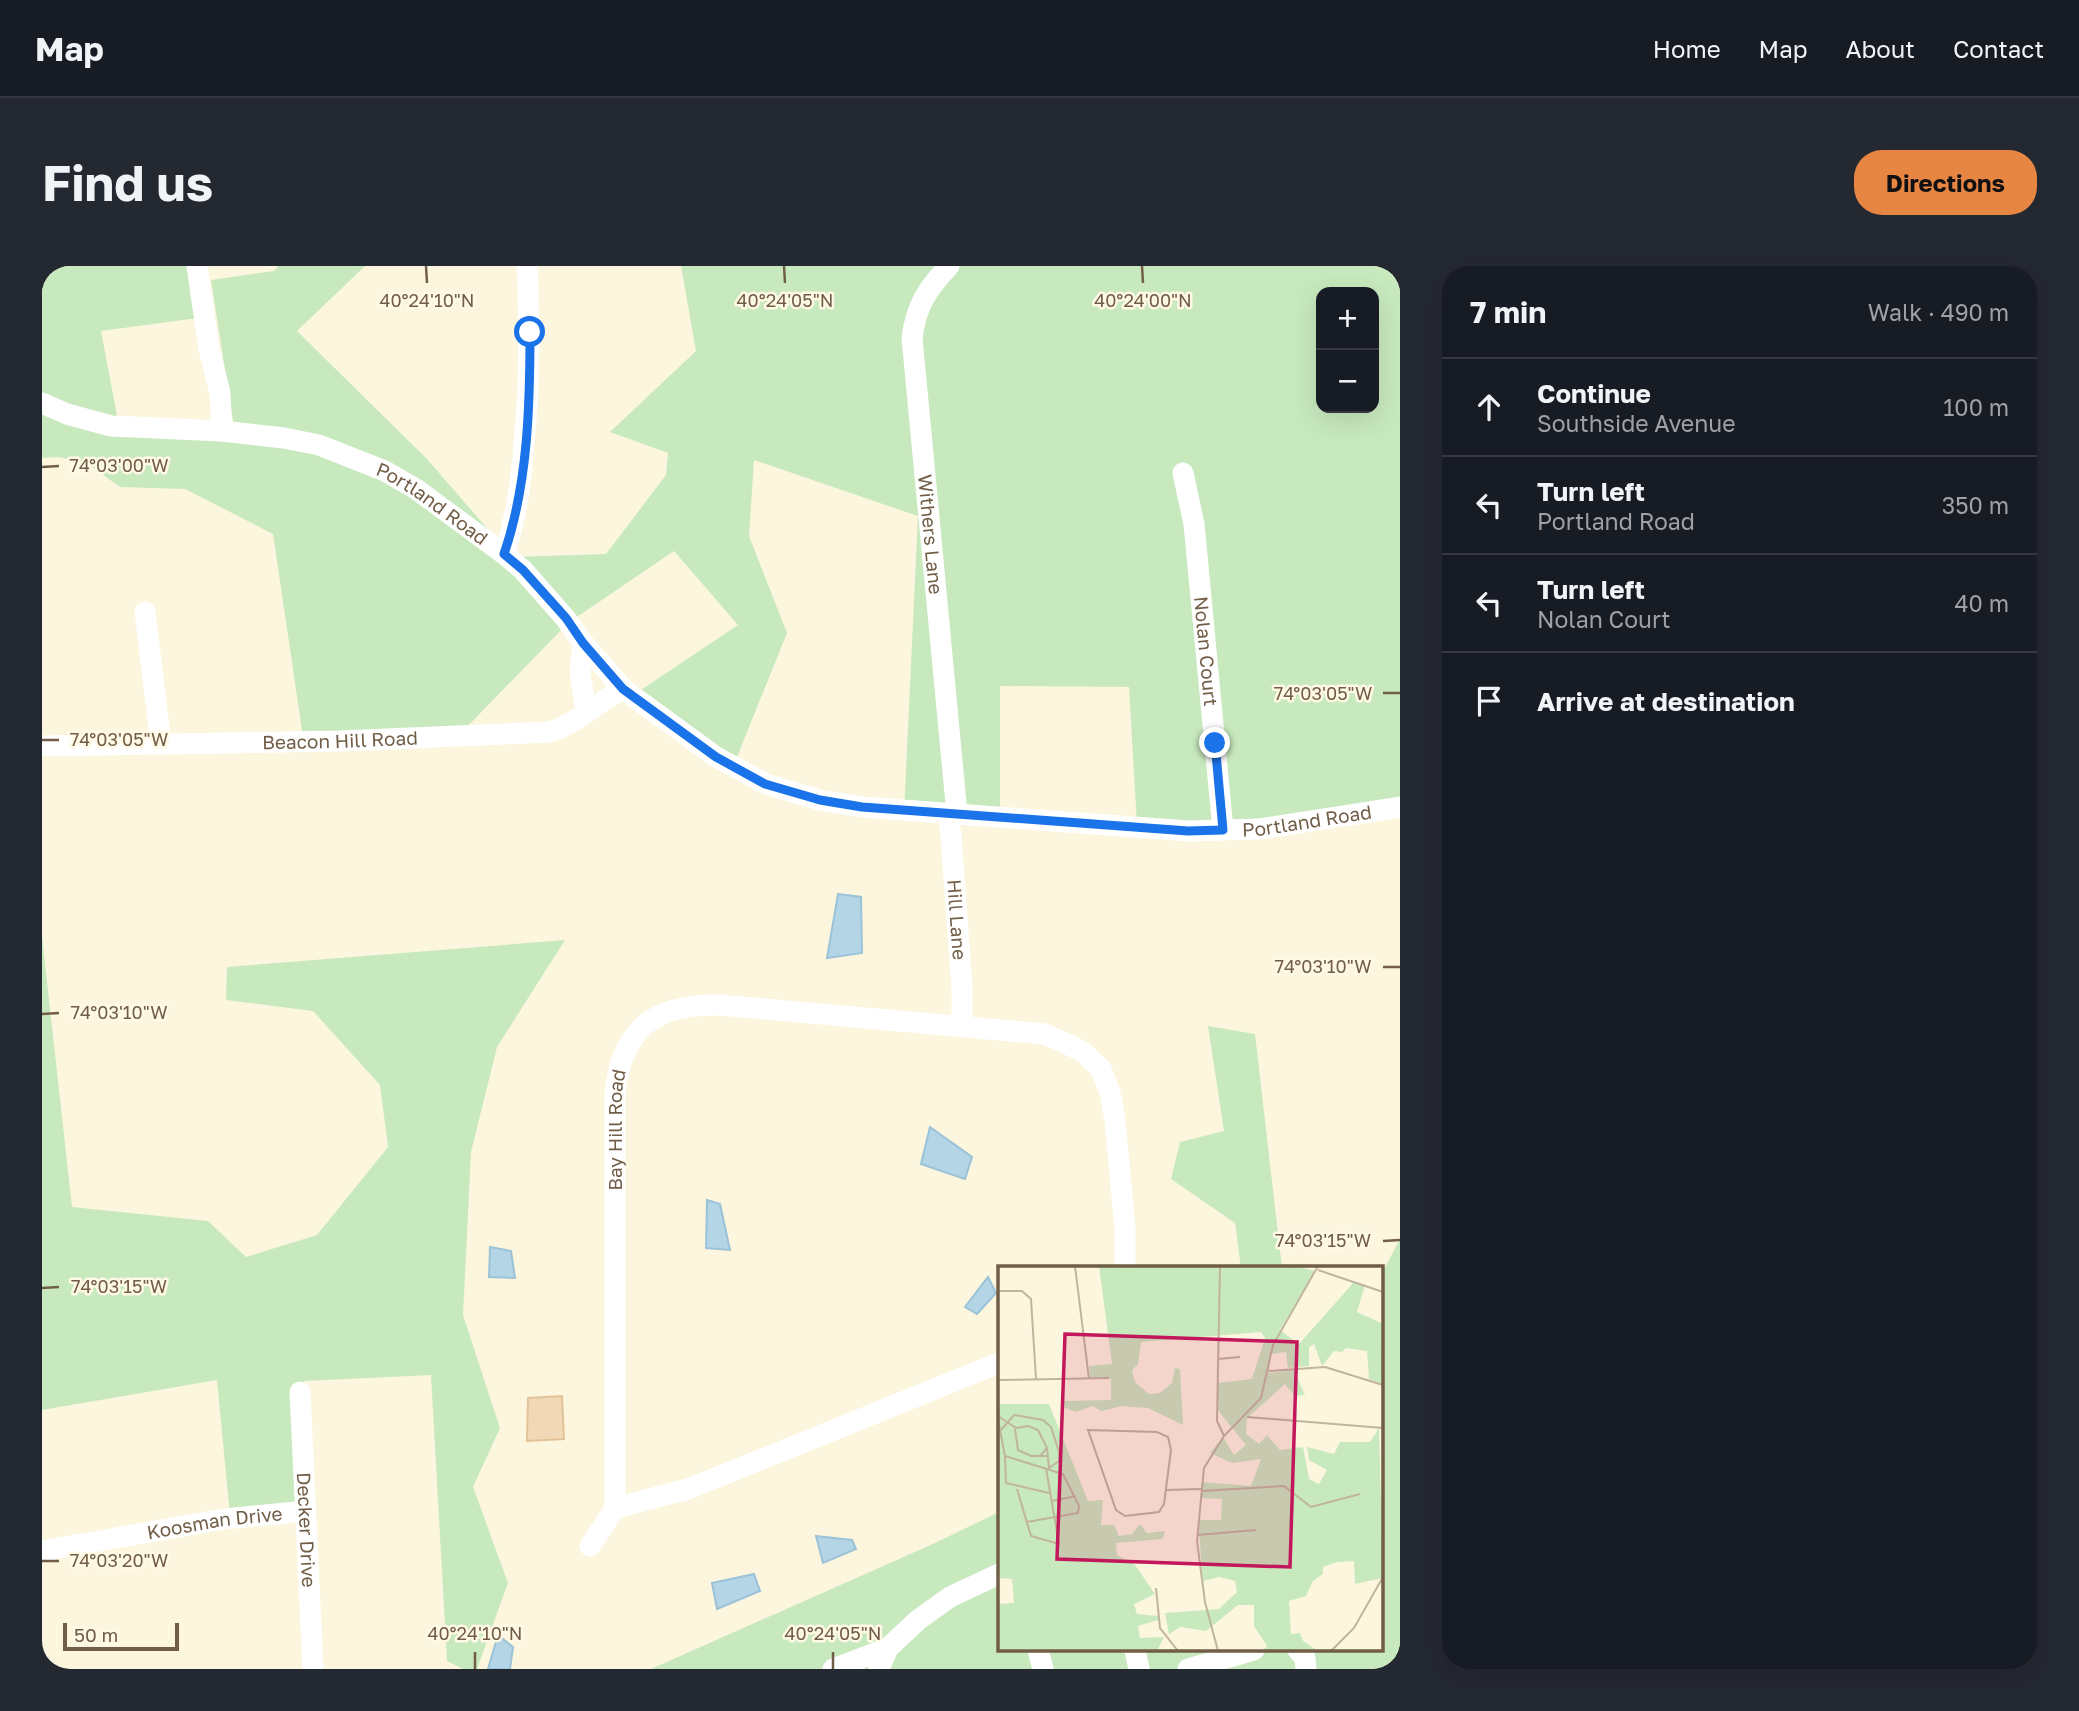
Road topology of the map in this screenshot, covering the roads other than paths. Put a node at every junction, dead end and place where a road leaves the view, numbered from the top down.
1 (197, 266) edge
2 (527, 266) edge
3 (949, 266) edge
4 (42, 403) edge
5 (222, 431) junction
6 (1183, 473) dead end
7 (504, 554) junction
8 (145, 612) dead end
9 (583, 643) junction
10 (623, 689) junction
11 (586, 711) junction
12 (161, 744) junction
13 (42, 746) edge
14 (1400, 807) edge
15 (952, 814) junction
16 (1223, 830) junction
17 (962, 1025) junction
18 (1125, 1266) edge
19 (998, 1363) edge
20 (300, 1392) dead end
21 (615, 1508) junction
22 (306, 1511) junction
23 (590, 1546) dead end
24 (42, 1551) edge
25 (998, 1574) edge
26 (888, 1648) junction
27 (1039, 1652) edge
28 (1247, 1652) edge
29 (1300, 1652) edge
30 (313, 1669) edge
31 (833, 1669) edge
32 (879, 1669) edge
33 (1043, 1669) edge
34 (1188, 1669) edge
35 (1306, 1669) edge

1 - 5 street
2 - 7 street
3 - 15 street, Withers Lane
4 - 5 street, Portland Road
5 - 7 street, Portland Road
6 - 16 street, Nolan Court
7 - 9 street, Portland Road
8 - 12 street
9 - 10 street, Portland Road
9 - 11 street
10 - 11 street, Beacon Hill Road
10 - 15 street, Portland Road
11 - 12 street, Beacon Hill Road
12 - 13 street, Beacon Hill Road
14 - 16 street, Portland Road
15 - 16 street, Portland Road
15 - 17 street, Hill Lane
17 - 18 street, Bay Hill Road
17 - 21 street, Bay Hill Road
19 - 21 street
20 - 22 street, Decker Drive
21 - 23 street
22 - 24 street, Koosman Drive
22 - 30 street, Decker Drive
25 - 26 street
26 - 31 street
26 - 32 street
27 - 33 street
28 - 34 street
29 - 35 street

